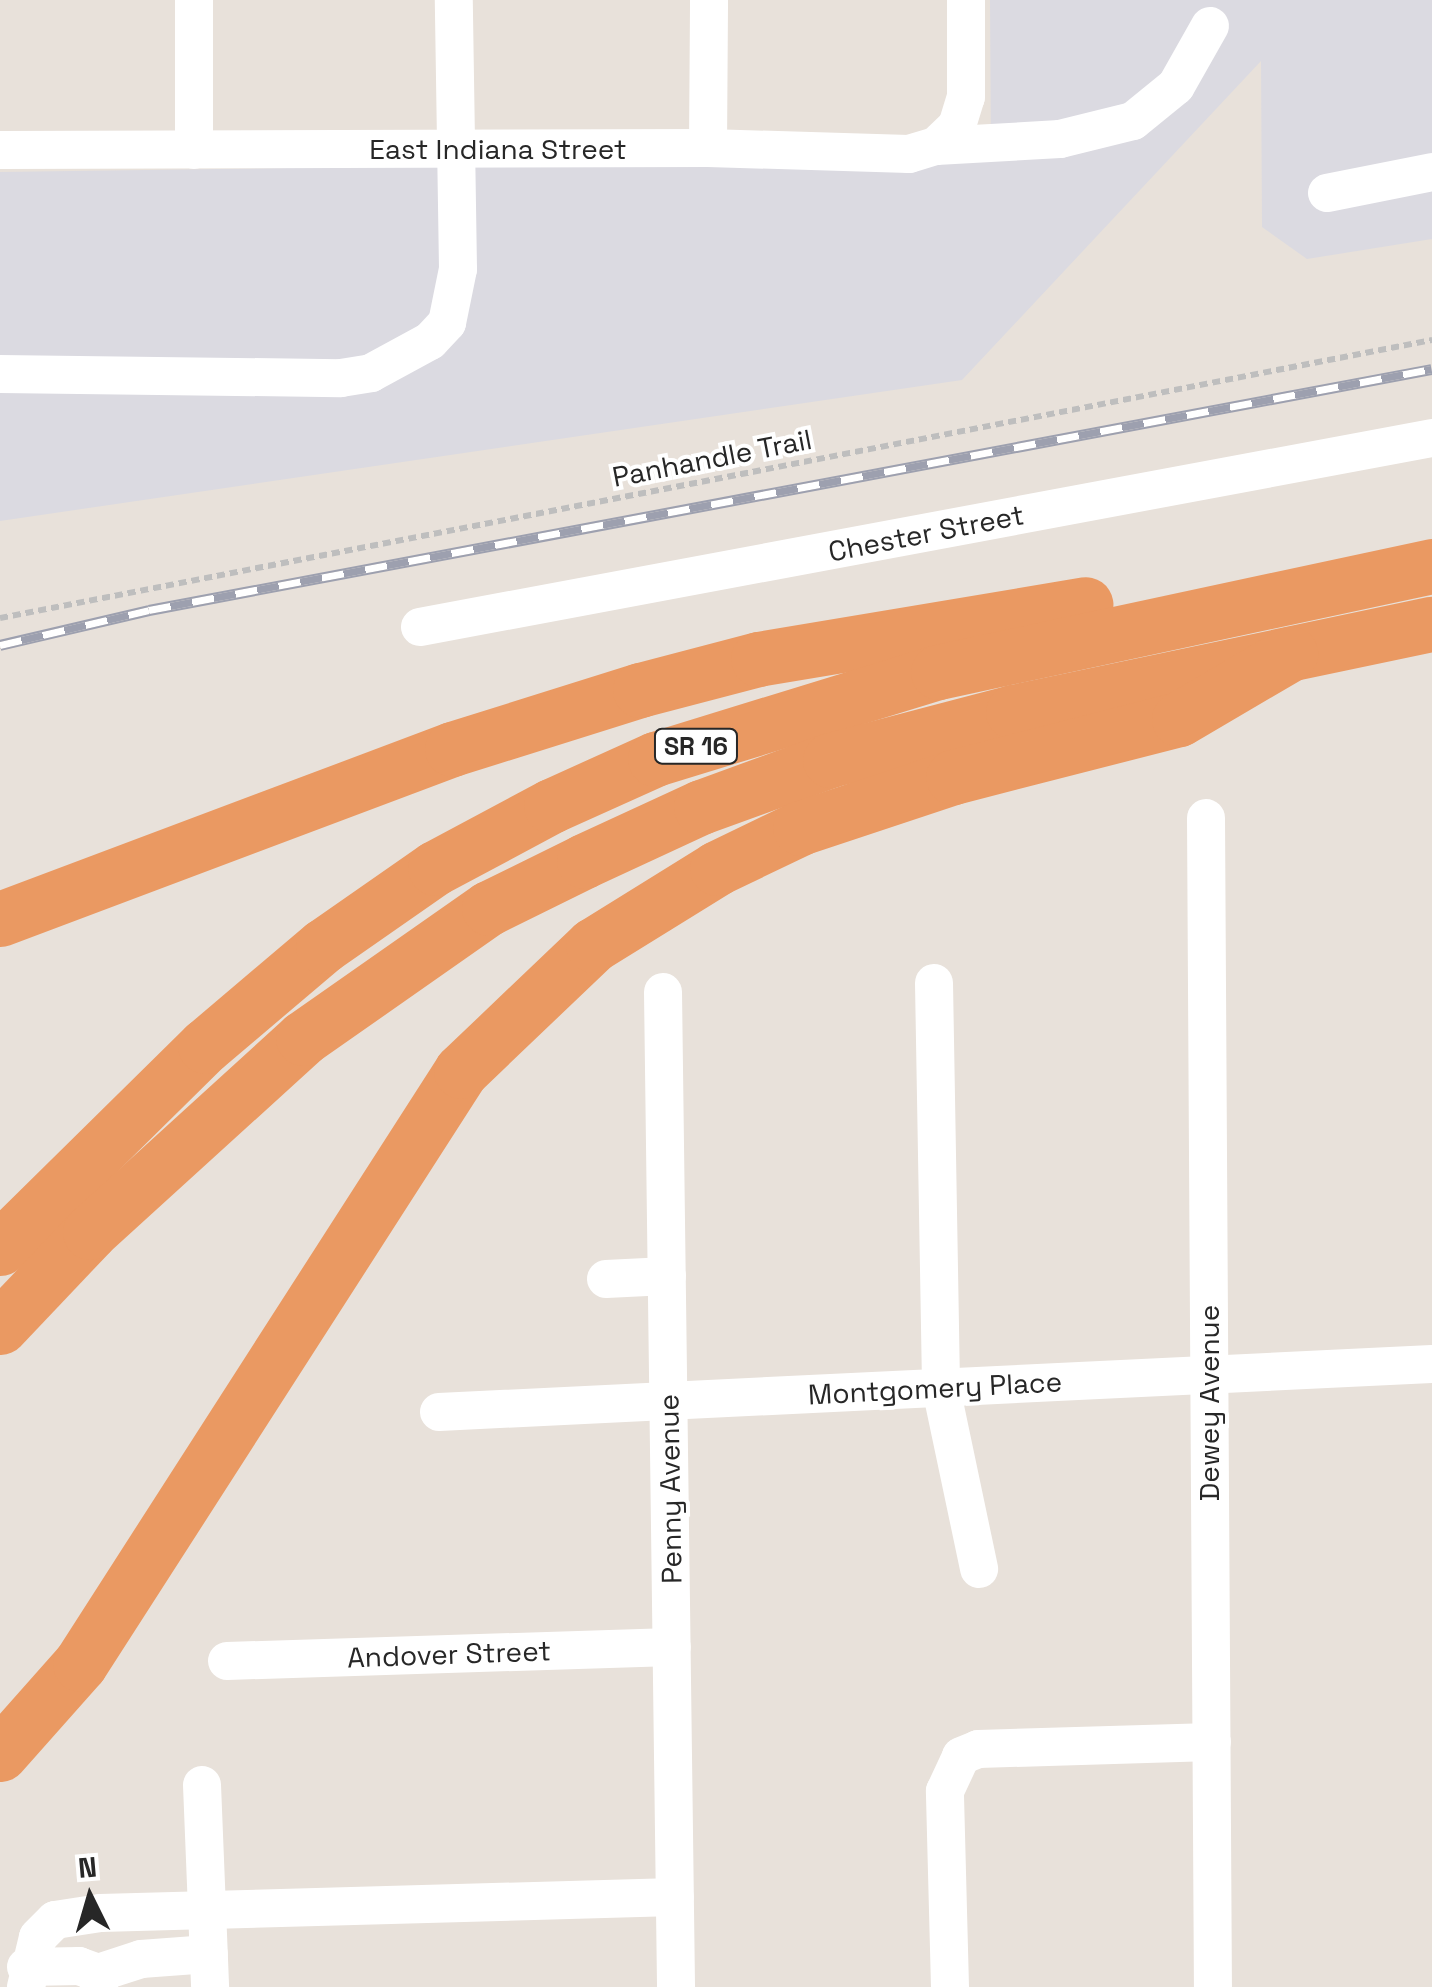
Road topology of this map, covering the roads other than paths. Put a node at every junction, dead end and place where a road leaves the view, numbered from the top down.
1 (194, 0) edge
2 (454, 0) edge
3 (709, 0) edge
4 (966, 0) edge
5 (1210, 26) dead end
6 (936, 146) junction
7 (455, 148) junction
8 (708, 148) junction
9 (0, 150) edge
10 (194, 150) junction
11 (1432, 172) edge
12 (1327, 193) dead end
13 (0, 374) edge
14 (1432, 438) edge
15 (1432, 538) edge
16 (1432, 566) edge
17 (1432, 624) edge
18 (420, 627) dead end
19 (1290, 654) junction
20 (1206, 818) dead end
21 (0, 919) edge
22 (934, 982) dead end
23 (663, 992) dead end
24 (0, 1248) edge
25 (667, 1276) junction
26 (606, 1278) dead end
27 (0, 1327) edge
28 (1432, 1364) edge
29 (1209, 1375) junction
30 (941, 1388) junction
31 (668, 1400) junction
32 (439, 1412) dead end
33 (979, 1569) dead end
34 (672, 1647) junction
35 (226, 1661) dead end
36 (1212, 1742) junction
37 (0, 1754) edge
38 (202, 1785) dead end
39 (675, 1897) junction
40 (207, 1905) junction
41 (210, 1970) edge
42 (26, 1977) edge
43 (98, 1980) edge
44 (676, 1987) edge
45 (950, 1987) edge
46 (1213, 1987) edge

1 - 10 street
2 - 7 street
3 - 8 street
4 - 6 street
5 - 6 street, East Indiana Street
6 - 8 street, East Indiana Street
7 - 8 street, East Indiana Street
7 - 10 street, East Indiana Street
7 - 13 street
9 - 10 street, East Indiana Street
11 - 12 street
14 - 18 street, Chester Street
15 - 21 highway
16 - 24 highway, SR 16
17 - 19 highway, SR 16
19 - 27 highway, SR 16
19 - 37 highway
20 - 29 street, Dewey Avenue
22 - 30 street
23 - 25 street, Penny Avenue
25 - 26 street
25 - 31 street, Penny Avenue
28 - 29 street, Montgomery Place
29 - 30 street, Montgomery Place
29 - 36 street, Dewey Avenue
30 - 31 street, Montgomery Place
30 - 33 street
31 - 32 street, Montgomery Place
31 - 34 street, Penny Avenue
34 - 35 street, Andover Street
34 - 39 street, Penny Avenue
36 - 45 street
36 - 46 street, Dewey Avenue
38 - 40 street
39 - 40 street
39 - 44 street, Penny Avenue
40 - 41 street
40 - 42 street
41 - 43 street
42 - 43 street

